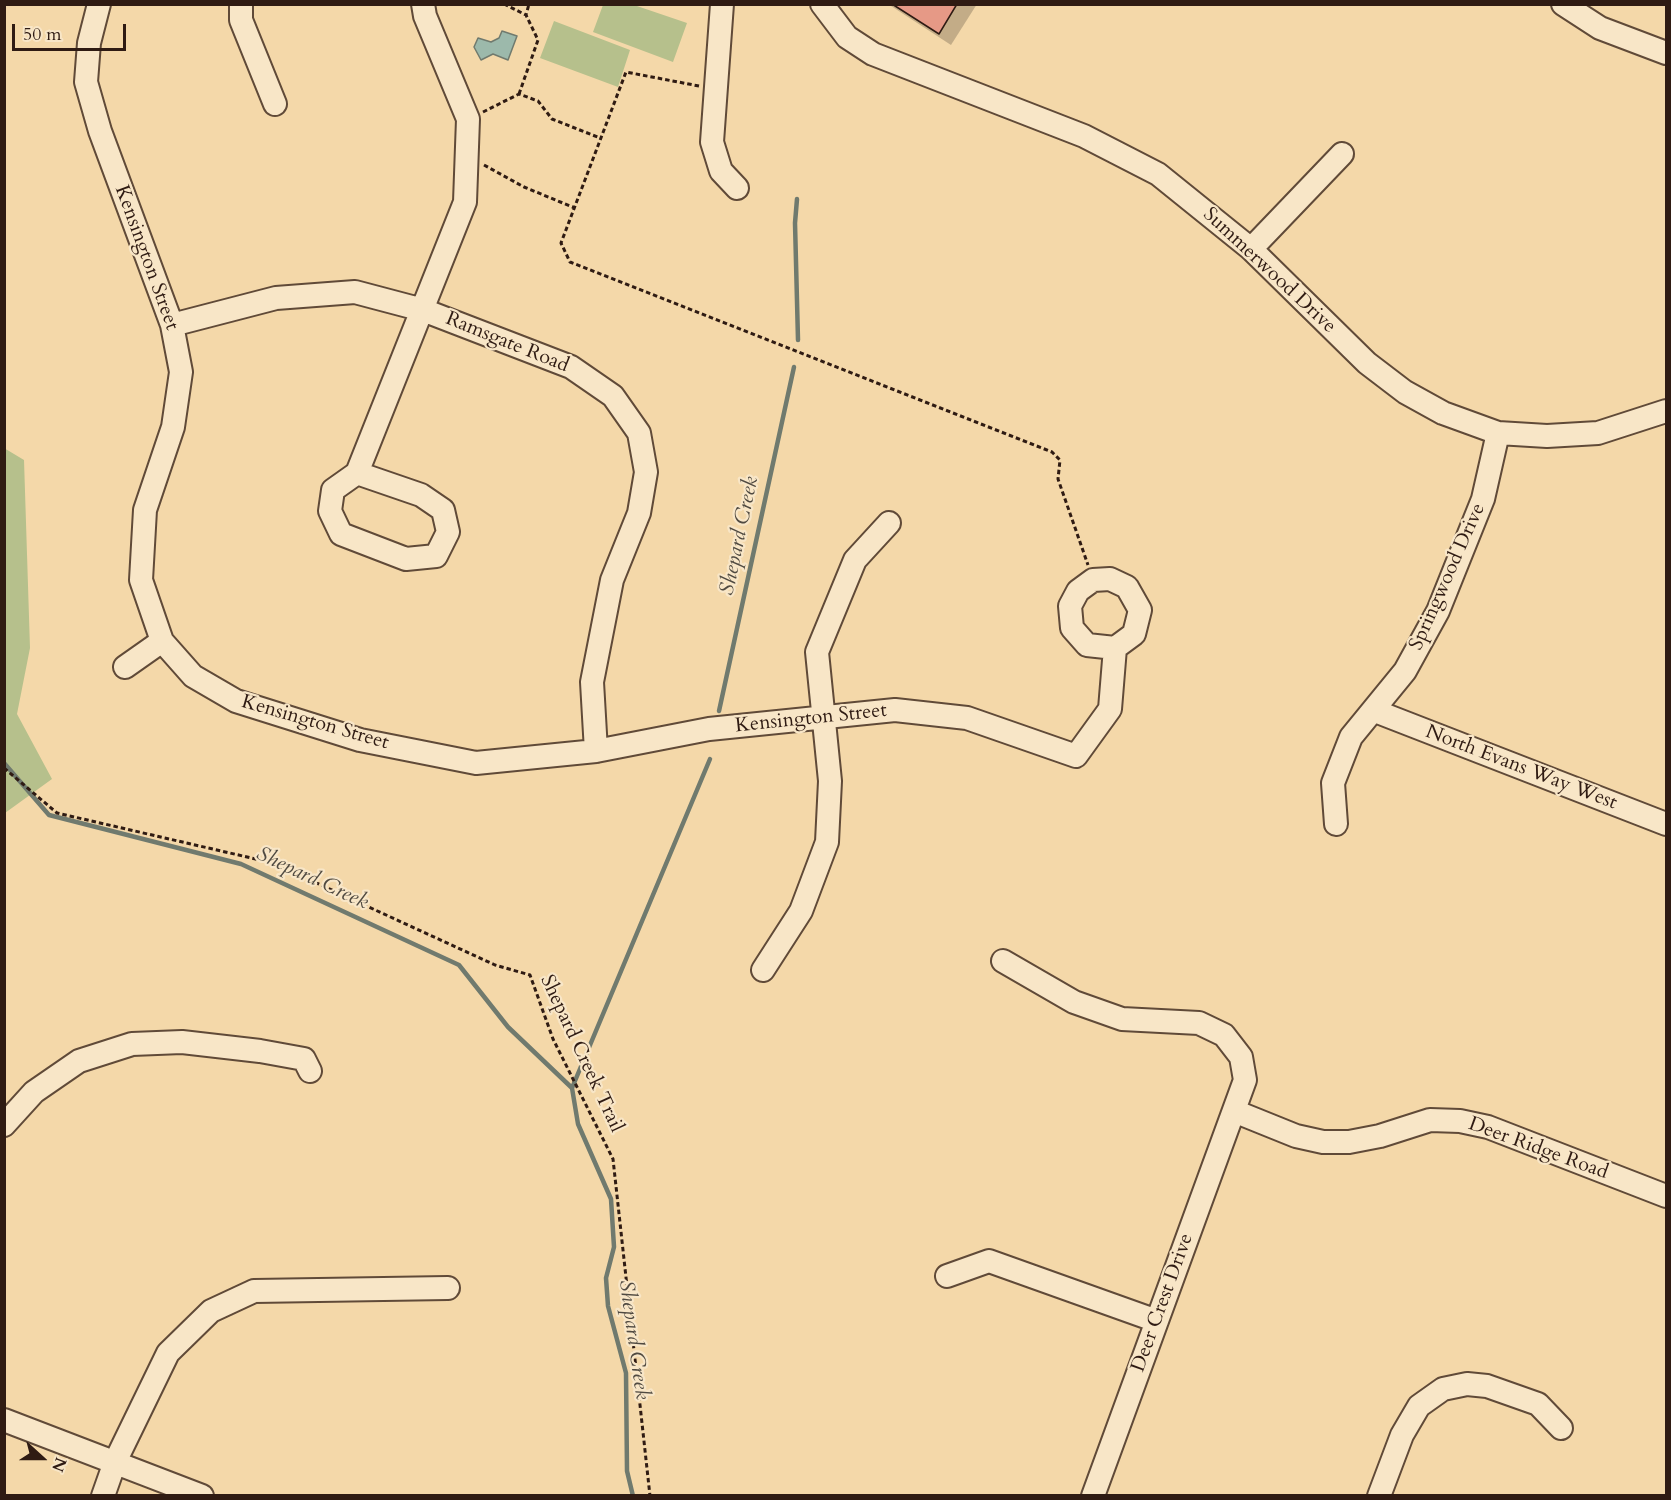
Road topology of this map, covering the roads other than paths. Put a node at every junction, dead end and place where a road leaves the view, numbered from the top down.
1 (99, 4) edge
2 (241, 4) edge
3 (423, 4) edge
4 (722, 4) edge
5 (822, 4) edge
6 (1563, 4) edge
7 (1666, 53) edge
8 (275, 104) dead end
9 (1341, 154) dead end
10 (737, 188) dead end
11 (1251, 249) junction
12 (423, 310) junction
13 (172, 325) junction
14 (1666, 411) edge
15 (1498, 433) junction
16 (357, 473) junction
17 (889, 523) dead end
18 (162, 641) junction
19 (1114, 648) junction
20 (125, 667) dead end
21 (1375, 711) junction
22 (824, 718) junction
23 (596, 751) junction
24 (1336, 824) dead end
25 (1666, 824) edge
26 (1003, 961) dead end
27 (763, 970) dead end
28 (310, 1071) dead end
29 (1234, 1111) junction
30 (4, 1125) edge
31 (1666, 1196) edge
32 (947, 1276) dead end
33 (448, 1288) dead end
34 (1156, 1321) junction
35 (4, 1420) edge
36 (1561, 1428) dead end
37 (115, 1462) junction
38 (102, 1496) edge
39 (202, 1496) edge
40 (1093, 1496) edge
41 (1379, 1496) edge

1 - 13 street, Kensington Street
2 - 8 street
3 - 12 street
4 - 10 street
5 - 11 street, Summerwood Drive
6 - 7 street
9 - 11 street
11 - 15 street, Summerwood Drive
12 - 13 street, Ramsgate Road
12 - 16 street
12 - 23 street, Ramsgate Road
13 - 18 street, Kensington Street
14 - 15 street, Summerwood Drive
15 - 21 street, Springwood Drive
16 - 16 street
17 - 22 street
18 - 20 street
18 - 23 street, Kensington Street
19 - 19 street
19 - 22 street, Kensington Street
21 - 24 street, Springwood Drive
21 - 25 street, North Evans Way West
22 - 23 street, Kensington Street
22 - 27 street
26 - 29 street, Deer Crest Drive
28 - 30 street
29 - 31 street, Deer Ridge Road
29 - 34 street, Deer Crest Drive
32 - 34 street
33 - 37 street
34 - 40 street, Deer Crest Drive
35 - 37 street
36 - 41 street
37 - 38 street
37 - 39 street

